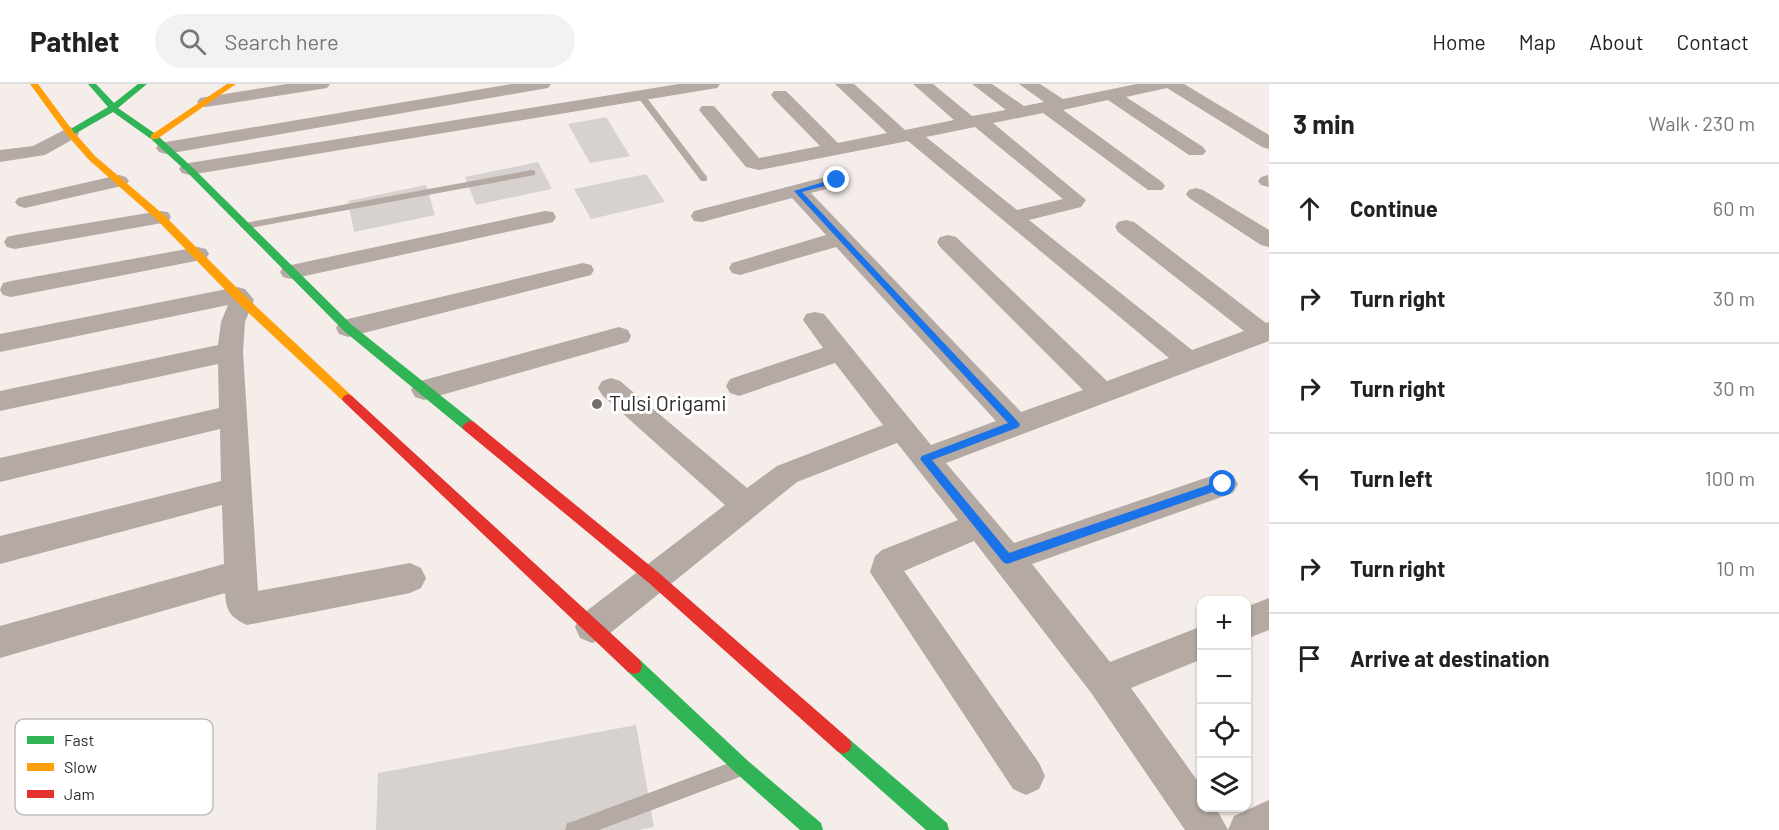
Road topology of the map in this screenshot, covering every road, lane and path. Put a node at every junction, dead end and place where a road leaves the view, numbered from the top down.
1 (34, 84) edge
2 (92, 84) edge
3 (143, 84) edge
4 (232, 84) edge
5 (321, 84) edge
6 (542, 84) edge
7 (711, 84) edge
8 (844, 84) edge
9 (922, 84) edge
10 (981, 84) edge
11 (1028, 84) edge
12 (1164, 84) edge
13 (1172, 84) edge
14 (475, 89) edge
15 (1114, 91) edge
16 (780, 95) dead end
17 (641, 96) junction
18 (206, 102) junction
19 (1055, 107) junction
20 (113, 108) junction
21 (708, 110) dead end
22 (1022, 113) junction
23 (974, 122) junction
24 (70, 133) junction
25 (907, 136) junction
26 (160, 143) junction
27 (1269, 143) edge
28 (834, 150) junction
29 (1196, 151) dead end
30 (0, 156) edge
31 (189, 168) junction
32 (532, 173) dead end
33 (704, 179) dead end
34 (837, 180) dead end
35 (120, 181) junction
36 (1155, 186) dead end
37 (797, 191) junction
38 (1196, 194) dead end
39 (26, 202) dead end
40 (702, 216) dead end
41 (160, 217) junction
42 (545, 217) dead end
43 (1013, 217) junction
44 (245, 226) junction
45 (1126, 227) dead end
46 (841, 238) junction
47 (1269, 240) edge
48 (15, 242) dead end
49 (948, 242) dead end
50 (198, 255) junction
51 (740, 268) dead end
52 (583, 270) dead end
53 (291, 272) junction
54 (11, 289) dead end
55 (240, 298) junction
56 (815, 320) dead end
57 (348, 328) junction
58 (1267, 333) edge
59 (618, 336) dead end
60 (0, 343) edge
61 (230, 352) junction
62 (840, 352) junction
63 (1189, 361) junction
64 (739, 386) dead end
65 (611, 388) dead end
66 (424, 390) junction
67 (1102, 392) junction
68 (0, 401) edge
69 (234, 416) junction
70 (1015, 424) junction
71 (901, 430) junction
72 (925, 459) junction
73 (0, 470) edge
74 (1223, 484) dead end
75 (237, 489) junction
76 (746, 505) junction
77 (979, 525) junction
78 (0, 550) edge
79 (1007, 559) junction
80 (241, 574) junction
81 (410, 578) dead end
82 (654, 578) junction
83 (1269, 614) edge
84 (1251, 621) edge
85 (592, 627) junction
86 (0, 642) edge
87 (1197, 644) edge
88 (1104, 682) junction
89 (742, 767) junction
90 (1026, 776) dead end
91 (1269, 820) edge
92 (574, 830) edge
93 (814, 830) edge
94 (940, 830) edge
95 (1208, 830) edge
96 (1248, 830) edge

1 - 24 street
2 - 20 street
3 - 20 street
4 - 18 street
5 - 18 street
6 - 14 street
7 - 17 street
8 - 25 street
9 - 23 street
10 - 22 street
11 - 19 street
12 - 15 street
13 - 27 street
14 - 26 street
15 - 19 street
15 - 29 street
16 - 28 street
17 - 31 street
17 - 33 lane
18 - 26 street
19 - 22 street
19 - 36 street
20 - 24 street
20 - 26 street
21 - 28 street
22 - 23 street
23 - 25 street
23 - 43 street
24 - 30 street
24 - 35 street
25 - 28 street
25 - 43 street
26 - 31 street
31 - 44 street
32 - 44 lane
34 - 37 street
35 - 39 street
35 - 41 street
37 - 40 street
37 - 46 street
38 - 47 street
41 - 48 street
41 - 50 street
42 - 53 street
43 - 63 street
44 - 53 street
45 - 58 street
46 - 51 street
46 - 70 street
49 - 67 street
50 - 54 street
50 - 55 street
52 - 57 street
53 - 57 street
55 - 60 street
55 - 61 street
55 - 85 street
56 - 62 street
57 - 66 street
58 - 63 street
59 - 66 street
61 - 68 street
61 - 69 street
62 - 64 street
62 - 71 street
63 - 67 street
65 - 76 street
66 - 82 street
67 - 70 street
69 - 73 street
69 - 75 street
70 - 72 street
71 - 72 street
71 - 76 street
72 - 77 street
74 - 79 street
75 - 78 street
75 - 80 street
76 - 82 street
77 - 79 street
77 - 90 street
79 - 88 street
80 - 81 street
80 - 86 street
82 - 85 street
82 - 94 street
83 - 84 street
85 - 89 street
87 - 88 street
88 - 95 street
89 - 92 lane
89 - 93 street
91 - 96 street

